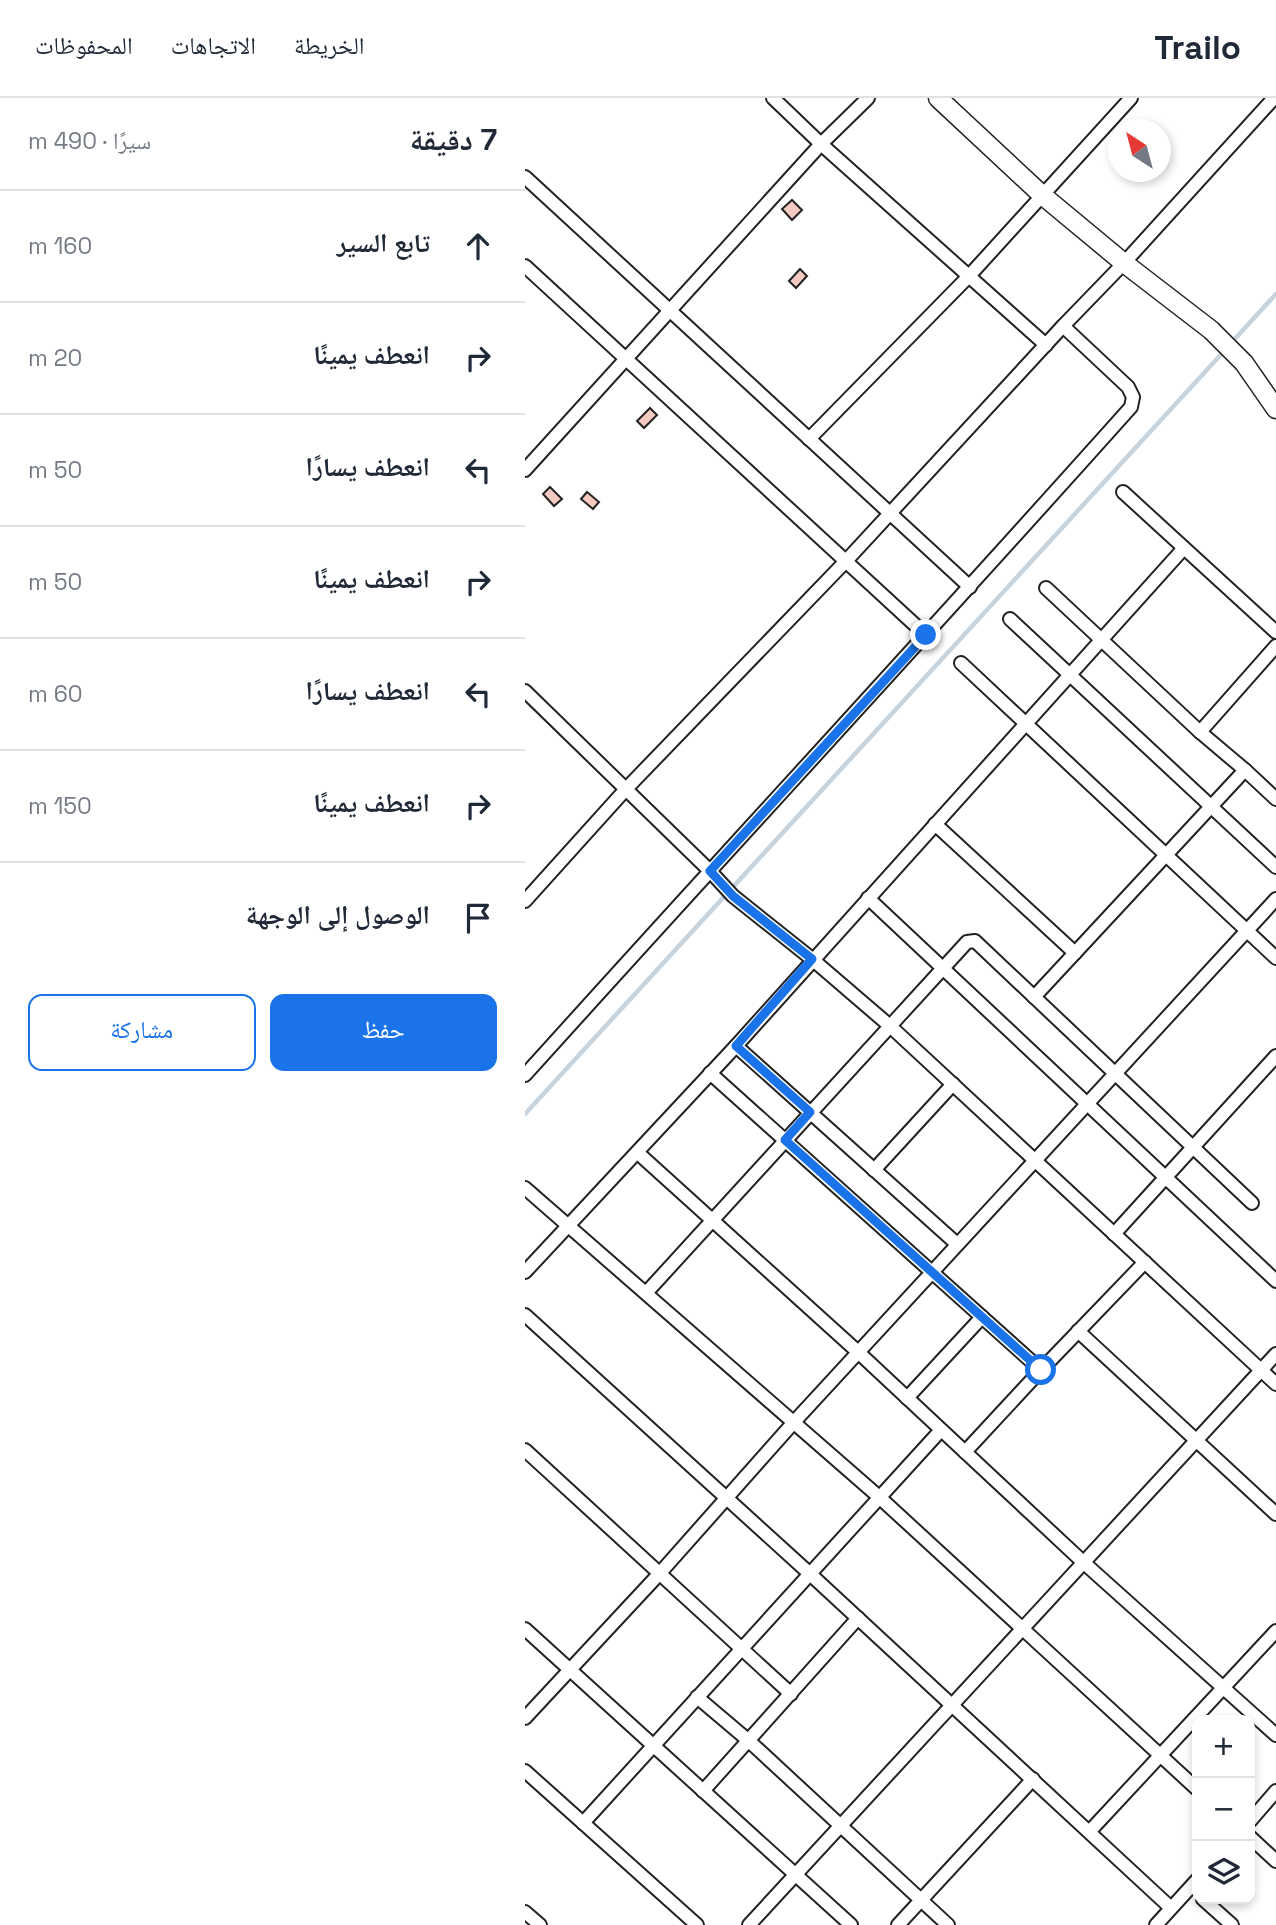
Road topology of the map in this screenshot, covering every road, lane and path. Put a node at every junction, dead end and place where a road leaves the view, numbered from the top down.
1 (773, 98) edge
2 (868, 98) edge
3 (938, 98) edge
4 (1274, 98) edge
5 (1125, 100) edge
6 (821, 144) junction
7 (525, 177) edge
8 (1042, 195) junction
9 (1124, 263) junction
10 (525, 266) edge
11 (969, 276) junction
12 (671, 311) junction
13 (1063, 326) junction
14 (1046, 345) junction
15 (626, 359) junction
16 (1276, 409) edge
17 (809, 439) junction
18 (525, 470) edge
19 (1123, 492) dead end
20 (890, 513) junction
21 (1184, 548) junction
22 (846, 561) junction
23 (970, 587) junction
24 (1046, 588) dead end
25 (1010, 619) dead end
26 (1276, 632) edge
27 (926, 635) junction
28 (1102, 641) junction
29 (1276, 646) edge
30 (961, 663) dead end
31 (1070, 675) junction
32 (525, 691) edge
33 (1026, 724) junction
34 (1200, 732) junction
35 (1245, 770) junction
36 (626, 789) junction
37 (1276, 799) edge
38 (1211, 806) junction
39 (935, 824) junction
40 (1166, 855) junction
41 (1276, 867) edge
42 (710, 871) junction
43 (868, 898) junction
44 (1276, 899) edge
45 (525, 901) edge
46 (1247, 931) junction
47 (1075, 953) junction
48 (1276, 958) edge
49 (812, 959) junction
50 (943, 968) junction
51 (1034, 997) junction
52 (890, 1026) junction
53 (736, 1046) junction
54 (1276, 1056) edge
55 (711, 1073) junction
56 (1115, 1073) junction
57 (525, 1075) edge
58 (953, 1084) junction
59 (1087, 1104) junction
60 (810, 1112) junction
61 (785, 1140) junction
62 (1193, 1147) junction
63 (638, 1153) junction
64 (1035, 1160) junction
65 (874, 1170) junction
66 (1165, 1177) junction
67 (525, 1188) edge
68 (1252, 1203) dead end
69 (712, 1221) junction
70 (569, 1226) junction
71 (1114, 1234) junction
72 (957, 1244) junction
73 (1145, 1262) junction
74 (525, 1272) edge
75 (932, 1272) junction
76 (1276, 1281) edge
77 (646, 1293) junction
78 (525, 1315) edge
79 (982, 1317) junction
80 (1078, 1331) junction
81 (858, 1352) junction
82 (1276, 1354) edge
83 (1041, 1370) junction
84 (1261, 1370) junction
85 (1276, 1384) edge
86 (907, 1398) junction
87 (793, 1422) junction
88 (941, 1430) junction
89 (1196, 1440) junction
90 (965, 1452) junction
91 (527, 1456) edge
92 (879, 1496) junction
93 (727, 1497) junction
94 (1276, 1514) edge
95 (1083, 1562) junction
96 (660, 1573) junction
97 (809, 1573) junction
98 (858, 1618) junction
99 (1022, 1628) junction
100 (525, 1629) edge
101 (1276, 1631) edge
102 (741, 1648) junction
103 (570, 1670) junction
104 (1223, 1688) junction
105 (791, 1694) junction
106 (698, 1697) junction
107 (952, 1704) junction
108 (525, 1718) edge
109 (1276, 1735) edge
110 (749, 1741) junction
111 (653, 1746) junction
112 (1161, 1756) junction
113 (525, 1771) edge
114 (1033, 1779) junction
115 (1192, 1784) edge
116 (703, 1791) junction
117 (1276, 1791) edge
118 (1255, 1815) edge
119 (583, 1823) junction
120 (841, 1826) junction
121 (1090, 1832) junction
122 (1254, 1841) edge
123 (1276, 1861) edge
124 (795, 1875) junction
125 (1192, 1890) edge
126 (920, 1900) junction
127 (1209, 1904) edge
128 (1171, 1908) junction
129 (525, 1912) edge
130 (1159, 1924) edge
131 (540, 1925) edge
132 (697, 1925) edge
133 (749, 1925) edge
134 (851, 1925) edge
135 (898, 1925) edge
136 (948, 1925) edge
137 (1232, 1925) edge

1 - 6 street
2 - 6 street
3 - 8 street
4 - 9 street
5 - 8 street
6 - 11 street
6 - 12 street
7 - 12 street
8 - 9 street
8 - 11 street
9 - 13 street
9 - 16 street
10 - 15 street
11 - 14 street
11 - 17 street
12 - 15 street
12 - 17 street
13 - 14 street
13 - 23 street
14 - 20 street
15 - 18 street
15 - 22 street
17 - 20 street
19 - 21 street
20 - 22 street
20 - 23 street
21 - 26 street
21 - 28 street
22 - 27 street
22 - 36 street
23 - 27 street
24 - 28 street
25 - 31 street
27 - 42 street
28 - 31 street
28 - 34 street
29 - 34 street
30 - 33 street
31 - 33 street
31 - 38 street
32 - 36 street
33 - 39 street
33 - 40 street
34 - 35 street
35 - 37 street
35 - 38 street
36 - 42 street
36 - 45 street
38 - 40 street
38 - 41 street
39 - 43 street
39 - 47 street
40 - 46 street
40 - 47 street
42 - 49 street
42 - 57 street
43 - 49 street
43 - 50 street
44 - 46 street
46 - 48 street
46 - 56 street
47 - 51 street
49 - 52 street
49 - 53 street
50 - 51 street
50 - 52 street
50 - 59 street
51 - 56 street
52 - 58 street
52 - 60 street
53 - 55 street
53 - 60 street
54 - 62 street
55 - 61 street
55 - 63 street
56 - 59 street
56 - 62 street
58 - 64 street
58 - 65 street
59 - 64 street
59 - 66 street
60 - 61 street
60 - 65 street
61 - 69 street
61 - 75 street
62 - 66 street
62 - 68 street
63 - 69 street
63 - 70 street
64 - 71 street
64 - 72 street
65 - 72 street
66 - 71 street
66 - 76 street
67 - 70 street
69 - 77 street
69 - 81 street
70 - 74 street
70 - 77 street
71 - 73 street
72 - 75 street
73 - 80 street
73 - 84 street
75 - 79 street
75 - 81 street
77 - 87 street
78 - 93 street
79 - 83 street
79 - 86 street
80 - 83 street
80 - 89 street
81 - 86 street
81 - 87 street
82 - 84 street
83 - 90 street
84 - 85 street
84 - 89 street
86 - 88 street
87 - 92 street
87 - 93 street
88 - 90 street
88 - 92 street
89 - 94 street
89 - 95 street
90 - 95 street
91 - 96 street
92 - 97 street
92 - 99 street
93 - 96 street
93 - 97 street
95 - 99 street
95 - 104 street
96 - 102 street
96 - 103 street
97 - 98 street
97 - 102 street
98 - 105 street
98 - 107 street
99 - 107 street
99 - 112 street
100 - 103 street
101 - 104 street
102 - 105 street
102 - 106 street
103 - 108 street
103 - 111 street
104 - 109 street
104 - 112 street
105 - 110 street
106 - 110 street
106 - 111 street
107 - 114 street
107 - 120 street
110 - 116 street
110 - 120 street
111 - 116 street
111 - 119 street
112 - 115 street
112 - 121 street
113 - 119 street
114 - 121 street
114 - 126 street
116 - 124 street
117 - 118 street
119 - 132 street
120 - 124 street
120 - 126 street
121 - 128 street
122 - 123 street
124 - 133 street
124 - 134 street
125 - 128 street
126 - 135 street
126 - 136 street
127 - 137 street
128 - 130 street
129 - 131 street

